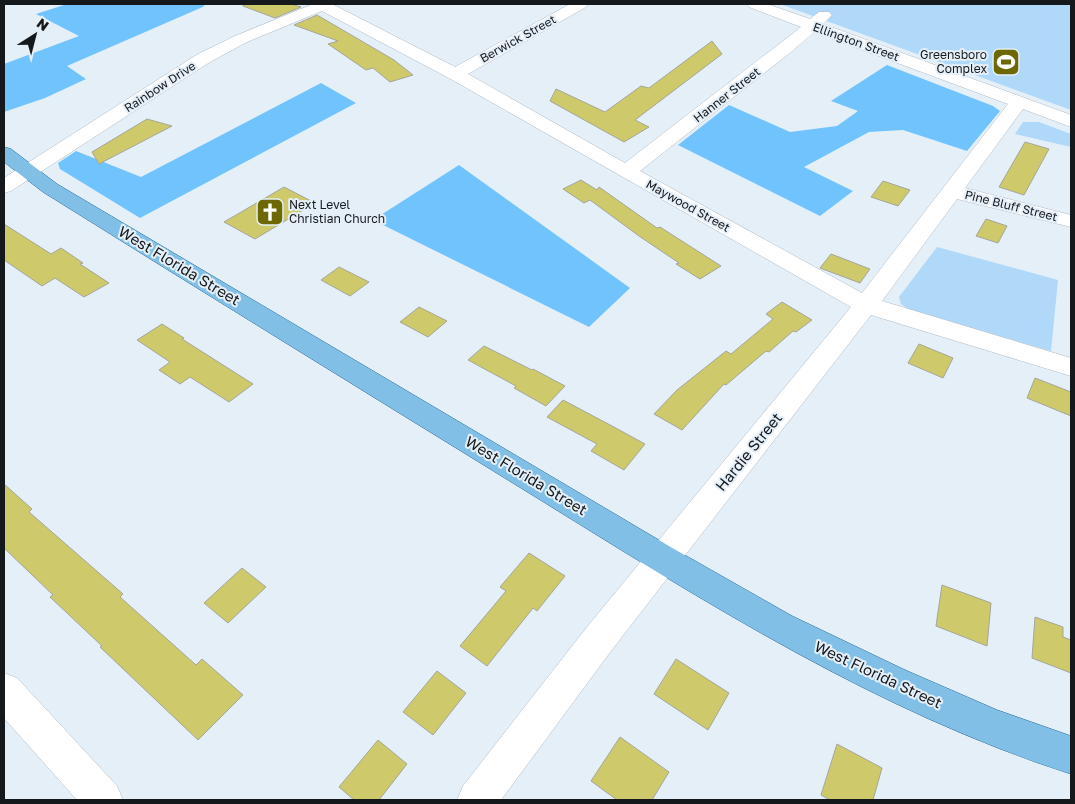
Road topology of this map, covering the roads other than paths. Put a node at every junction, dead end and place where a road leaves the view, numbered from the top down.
1 (323, 4) edge
2 (581, 4) edge
3 (754, 4) edge
4 (818, 20) junction
5 (455, 74) junction
6 (1019, 102) junction
7 (1071, 121) edge
8 (4, 152) edge
9 (27, 172) junction
10 (626, 172) junction
11 (4, 187) edge
12 (950, 191) junction
13 (1071, 220) edge
14 (866, 306) junction
15 (1071, 367) edge
16 (662, 559) junction
17 (4, 691) edge
18 (1071, 755) edge
19 (103, 800) edge
20 (477, 800) edge

1 - 5 street, Maywood Street
1 - 9 street, Rainbow Drive
2 - 5 street, Berwick Street
3 - 4 street, Ellington Street
4 - 6 street, Ellington Street
4 - 10 street, Hanner Street
5 - 10 street, Maywood Street
6 - 7 street, Ellington Street
6 - 12 street, Hardie Street
8 - 9 main road, West Florida Street
9 - 11 street, Rainbow Drive
9 - 16 main road, West Florida Street
10 - 14 street, Maywood Street
12 - 13 street, Pine Bluff Street
12 - 14 street, Hardie Street
14 - 15 street, Maywood Street
14 - 16 street, Hardie Street
16 - 18 main road, West Florida Street
16 - 20 street, Hardie Street
17 - 19 street

